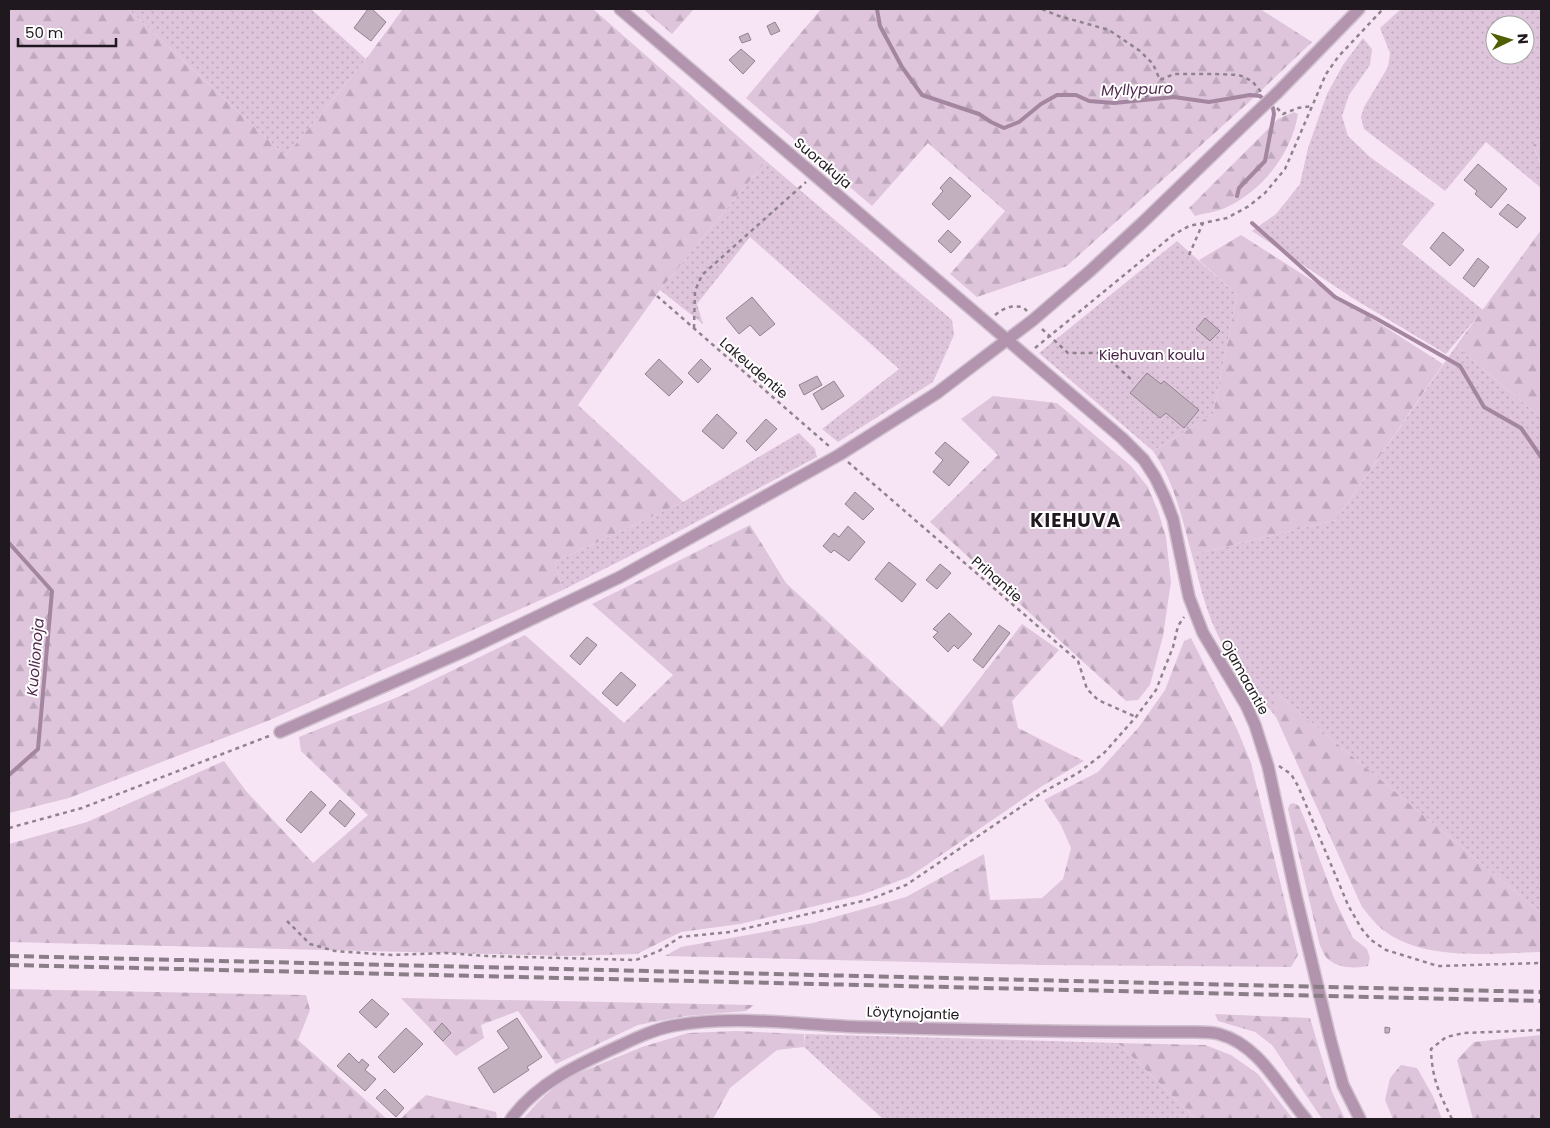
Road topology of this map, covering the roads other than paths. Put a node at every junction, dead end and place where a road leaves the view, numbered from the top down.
1 (620, 9) edge
2 (1359, 9) edge
3 (1008, 340) junction
4 (280, 732) road end
5 (511, 1119) edge
6 (1306, 1119) edge
7 (1360, 1119) edge

1 - 3 street, Suorakuja
2 - 3 street, bridge
3 - 4 street
3 - 7 street, Ojamaantie
5 - 6 street, Löytynojantie

